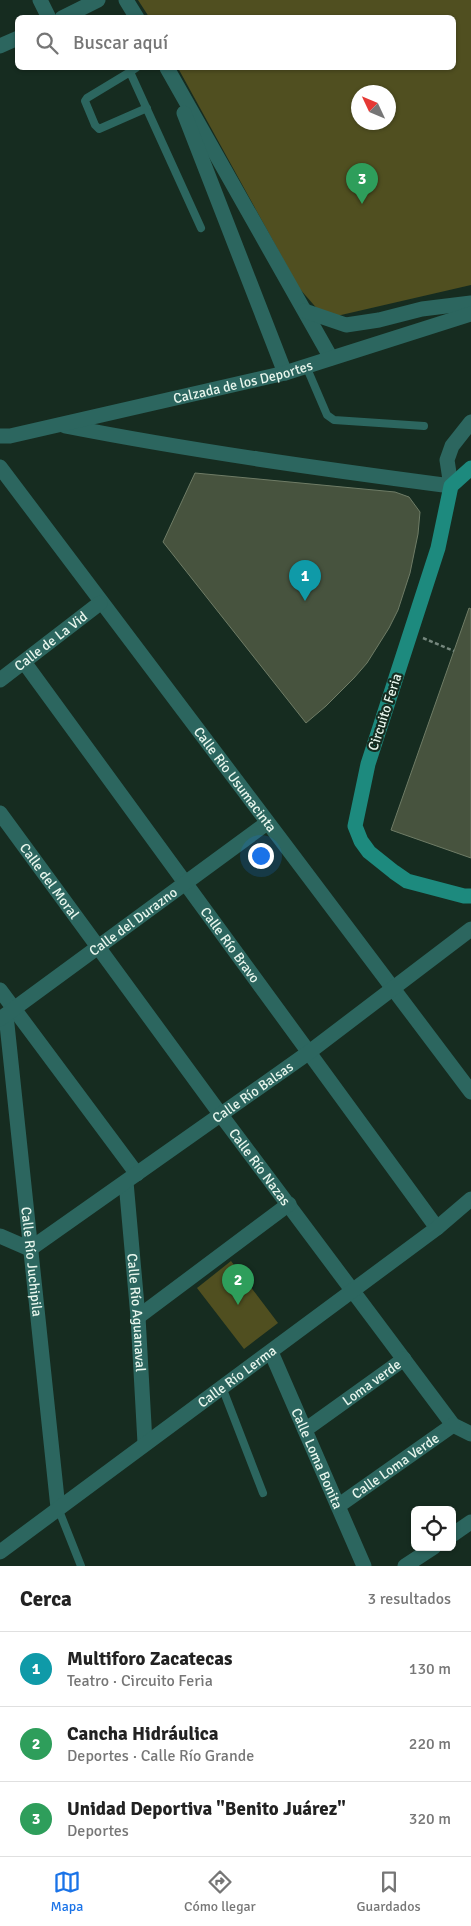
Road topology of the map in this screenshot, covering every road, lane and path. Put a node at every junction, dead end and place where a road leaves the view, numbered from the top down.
1 (40, 0) edge
2 (98, 0) edge
3 (126, 0) edge
4 (48, 15) edge
5 (68, 15) edge
6 (135, 15) edge
7 (15, 39) edge
8 (0, 46) edge
9 (133, 70) edge
10 (168, 70) edge
11 (168, 70) edge
12 (147, 108) junction
13 (201, 228) dead end
14 (471, 303) edge
15 (305, 311) junction
16 (471, 314) edge
17 (331, 358) junction
18 (306, 366) junction
19 (285, 373) junction
20 (471, 422) edge
21 (59, 425) junction
22 (424, 426) dead end
23 (3, 438) edge
24 (0, 468) edge
25 (471, 468) edge
26 (451, 486) junction
27 (100, 603) junction
28 (411, 633) junction
29 (454, 651) dead end
30 (24, 662) junction
31 (0, 680) edge
32 (0, 813) edge
33 (267, 823) junction
34 (185, 884) junction
35 (471, 896) edge
36 (471, 929) edge
37 (99, 948) junction
38 (393, 989) junction
39 (0, 990) edge
40 (6, 1014) edge
41 (308, 1053) junction
42 (471, 1092) edge
43 (221, 1115) junction
44 (131, 1178) junction
45 (289, 1204) junction
46 (469, 1205) edge
47 (437, 1228) junction
48 (0, 1236) edge
49 (30, 1249) junction
50 (352, 1290) junction
51 (138, 1317) junction
52 (271, 1352) junction
53 (404, 1359) junction
54 (222, 1386) junction
55 (453, 1425) junction
56 (305, 1430) junction
57 (471, 1434) edge
58 (145, 1443) junction
59 (263, 1493) dead end
60 (338, 1506) junction
61 (58, 1508) junction
62 (471, 1522) edge
63 (456, 1532) edge
64 (428, 1551) edge
65 (0, 1552) edge
66 (81, 1566) edge
67 (364, 1566) edge
68 (406, 1566) edge

1 - 4 street
2 - 5 street
3 - 6 street
7 - 8 street
9 - 12 lane
9 - 12 lane
10 - 15 street
11 - 19 street
12 - 13 lane
14 - 15 street
15 - 17 street
16 - 17 street, Calzada de los Deportes
17 - 18 street, Calzada de los Deportes
18 - 19 street, Calzada de los Deportes
18 - 22 lane
19 - 21 street, Calzada de los Deportes
20 - 26 street
21 - 23 street, Calzada de los Deportes
21 - 26 street
24 - 27 street, Calle Río Usumacinta
25 - 26 street
26 - 28 street, Circuito Feria
27 - 30 street, Calle de La Vid
27 - 33 street, Calle Río Usumacinta
28 - 29 path
28 - 35 street, Circuito Feria
30 - 31 street, Calle de La Vid
30 - 34 street, Calle Río Bravo
32 - 37 street, Calle del Moral
33 - 34 street, Calle del Durazno
33 - 38 street, Calle Río Usumacinta
34 - 37 street, Calle del Durazno
34 - 41 street, Calle Río Bravo
36 - 38 street, Calle Río Balsas
37 - 40 street, Calle del Durazno
37 - 43 street, Calle Río Nazas
38 - 41 street, Calle Río Balsas
38 - 42 street, Calle Río Usumacinta
39 - 40 street
40 - 44 street
40 - 49 street, Calle Río Juchipila
41 - 43 street, Calle Río Balsas
41 - 47 street, Calle Río Bravo
43 - 44 street, Calle Río Balsas
43 - 45 street, Calle Río Nazas
44 - 49 street, Calle Río Balsas
44 - 51 street, Calle Río Aguanaval
45 - 50 street, Calle Río Nazas
45 - 51 street
46 - 47 street, Calle Río Lerma
47 - 50 street, Calle Río Lerma
48 - 49 street
49 - 61 street, Calle Río Juchipila
50 - 52 street, Calle Río Lerma
50 - 53 street, Calle Río Nazas
51 - 58 street, Calle Río Aguanaval
52 - 54 street, Calle Río Lerma
52 - 56 street, Calle Loma Bonita
53 - 55 street, Loma verde
53 - 56 street, Loma verde
54 - 58 street, Calle Río Lerma
54 - 59 lane
55 - 57 street, Loma verde
55 - 60 street, Calle Loma Verde
56 - 60 street, Calle Loma Bonita
58 - 61 street, Calle Río Lerma
60 - 67 street, Calle Loma Bonita
61 - 65 street, Calle Río Lerma
61 - 66 lane
62 - 63 street
64 - 68 street

